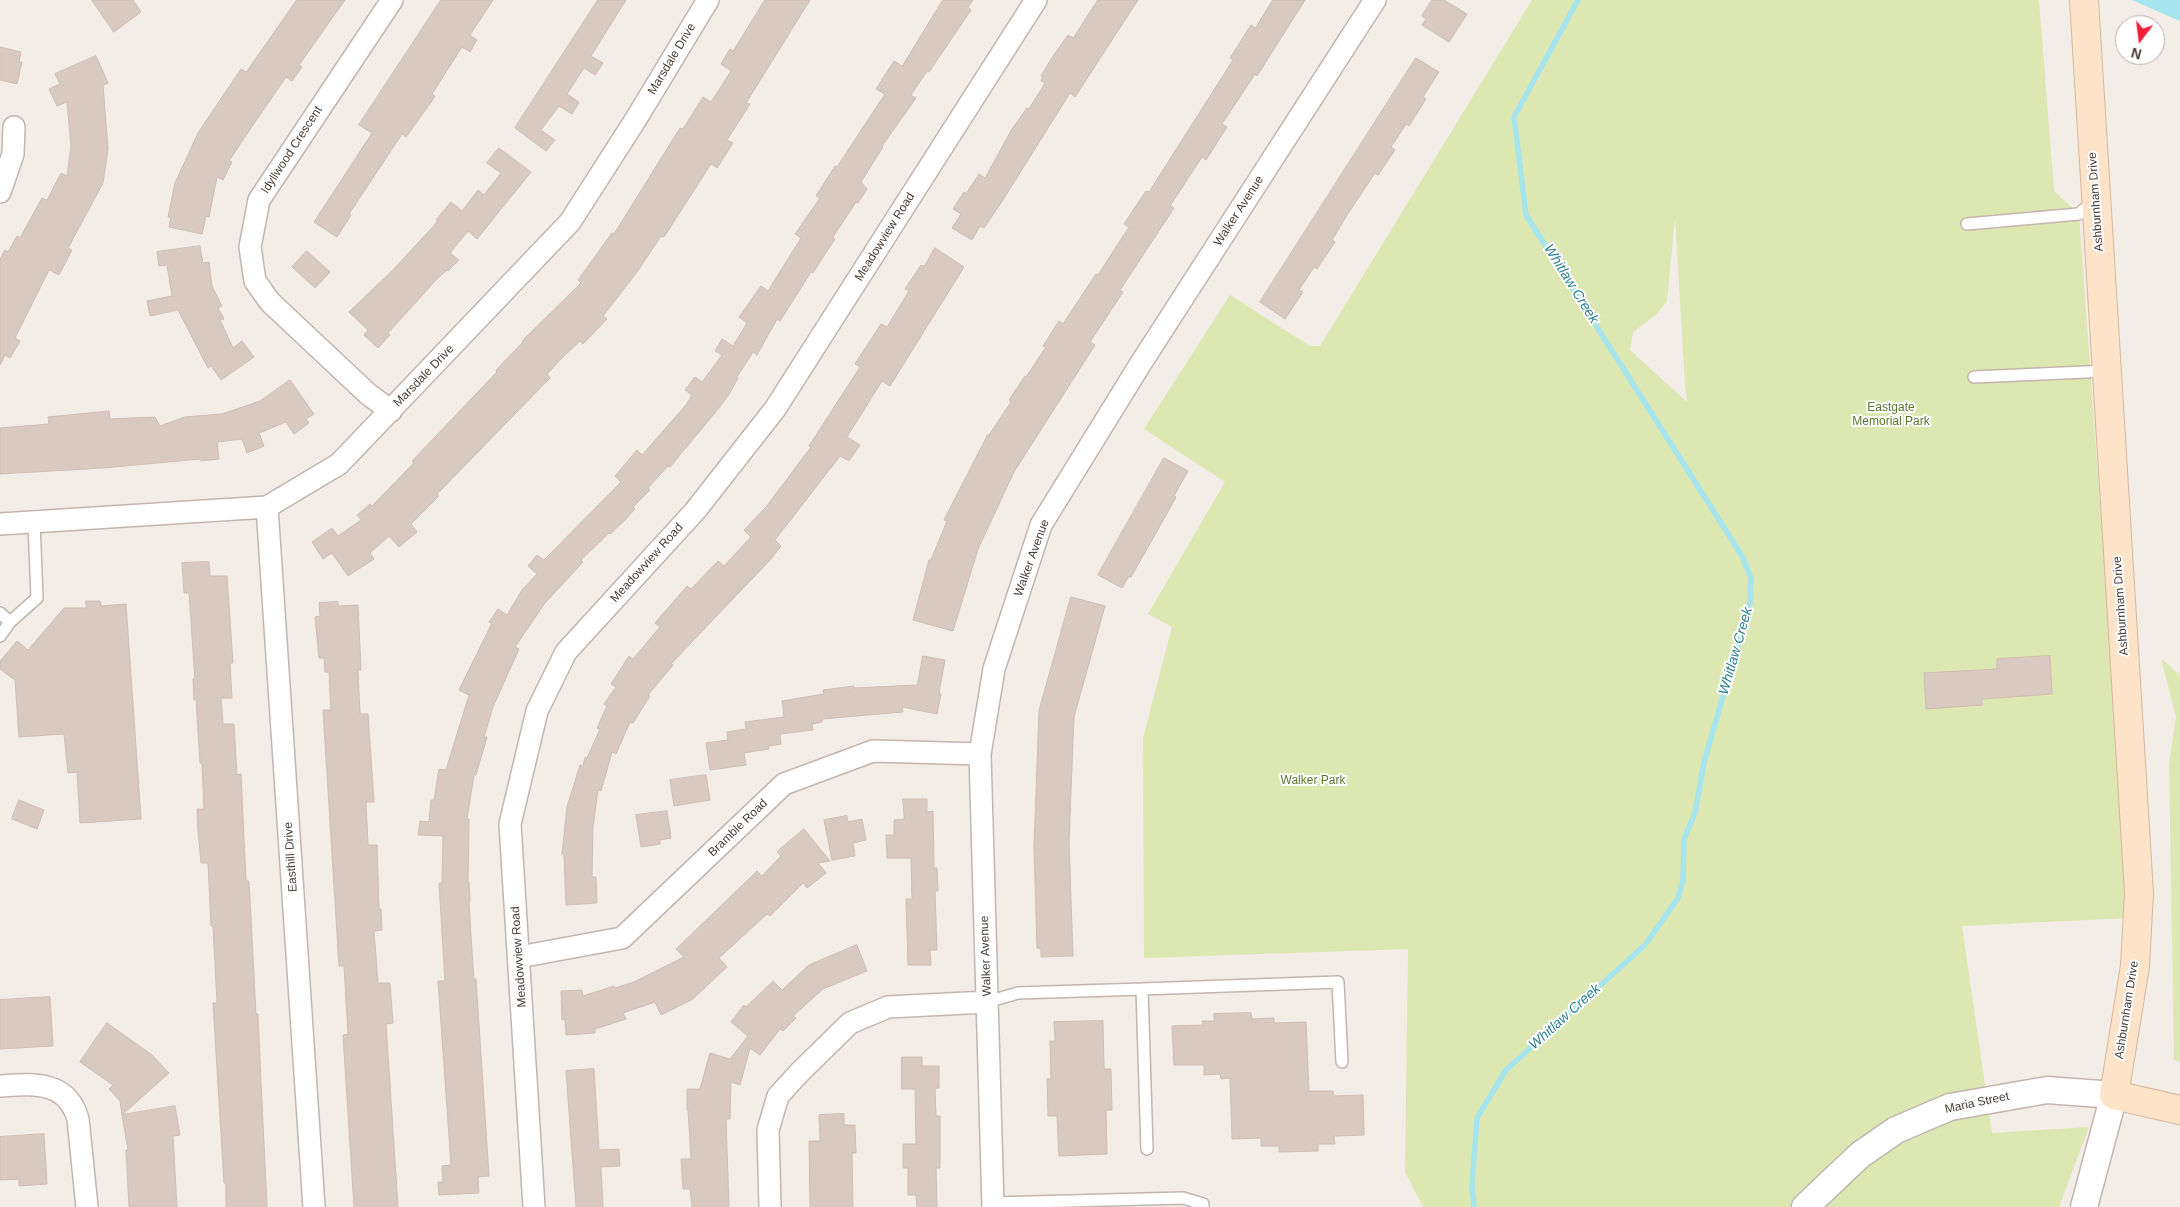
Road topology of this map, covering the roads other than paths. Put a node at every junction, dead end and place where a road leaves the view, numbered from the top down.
1 (392, 0) edge
2 (708, 0) edge
3 (1036, 0) edge
4 (1375, 0) edge
5 (2084, 0) edge
6 (14, 127) dead end
7 (0, 192) edge
8 (2096, 199) junction
9 (1966, 224) dead end
10 (2107, 371) junction
11 (1974, 377) dead end
12 (391, 411) junction
13 (267, 507) junction
14 (34, 522) junction
15 (0, 524) edge
16 (0, 613) edge
17 (10, 622) junction
18 (0, 636) edge
19 (980, 754) junction
20 (519, 957) junction
21 (1142, 989) junction
22 (988, 1002) junction
23 (1342, 1062) dead end
24 (0, 1086) edge
25 (2114, 1095) junction
26 (2180, 1110) edge
27 (1148, 1149) dead end
28 (1067, 1204) edge
29 (993, 1205) edge
30 (86, 1207) edge
31 (314, 1207) edge
32 (534, 1207) edge
33 (770, 1207) edge
34 (1203, 1207) edge
35 (1805, 1207) edge
36 (2084, 1207) edge

1 - 12 street, Idyllwood Crescent
2 - 12 street, Marsdale Drive
3 - 20 street, Meadowview Road
4 - 19 street, Walker Avenue
5 - 8 main road, Ashburnham Drive
6 - 7 street
8 - 9 lane
8 - 10 main road, Ashburnham Drive
10 - 11 lane
10 - 25 main road, Ashburnham Drive
12 - 13 street, Marsdale Drive
13 - 14 street, Marsdale Drive
13 - 31 street, Easthill Drive
14 - 15 street, Marsdale Drive
14 - 17 lane
16 - 17 lane
17 - 18 lane
19 - 20 street, Bramble Road
19 - 22 street, Walker Avenue
20 - 32 street, Meadowview Road
21 - 22 lane
21 - 23 lane
21 - 27 lane
22 - 29 street, Walker Avenue
22 - 33 street
24 - 30 street
25 - 26 main road, Maria Street
25 - 35 street, Maria Street
25 - 36 street, Ashburnham Drive
28 - 29 lane
28 - 34 lane

